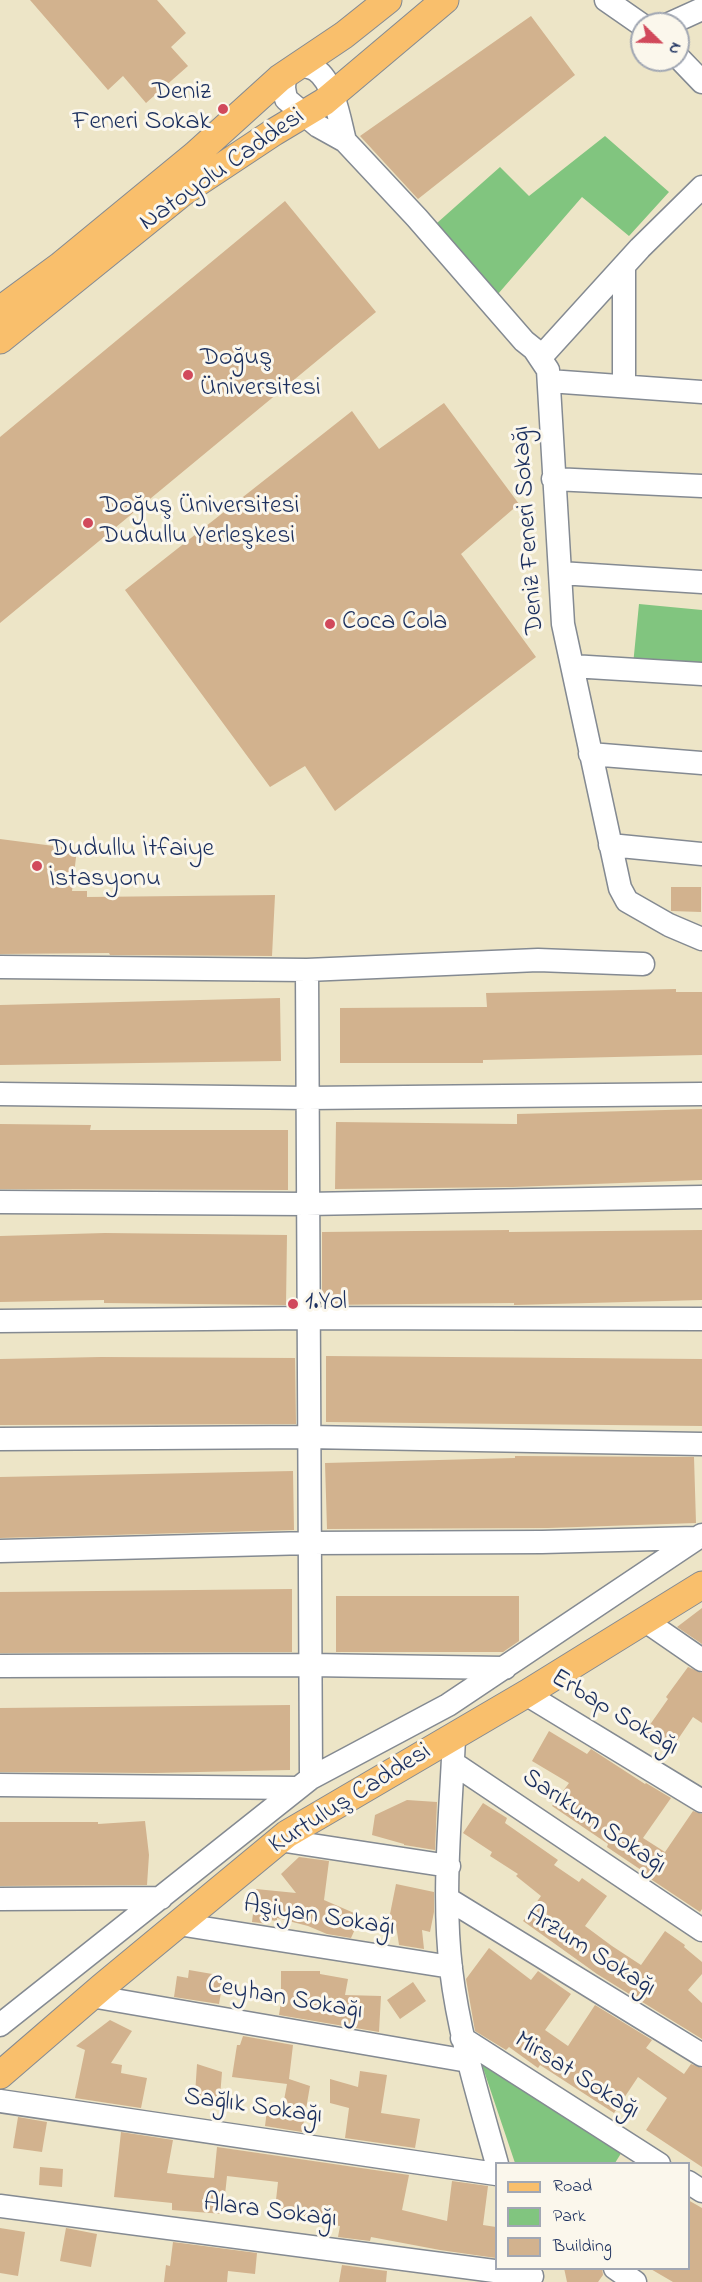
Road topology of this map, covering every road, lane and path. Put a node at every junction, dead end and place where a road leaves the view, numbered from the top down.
1 (388, 0) edge
2 (445, 0) edge
3 (606, 0) edge
4 (630, 17) edge
5 (292, 70) junction
6 (690, 70) edge
7 (702, 82) edge
8 (333, 95) junction
9 (303, 114) junction
10 (345, 141) junction
11 (702, 187) edge
12 (624, 266) junction
13 (0, 310) edge
14 (0, 340) edge
15 (540, 358) junction
16 (549, 381) junction
17 (624, 386) junction
18 (702, 392) edge
19 (554, 479) junction
20 (702, 486) edge
21 (560, 573) junction
22 (702, 582) edge
23 (572, 666) junction
24 (702, 674) edge
25 (590, 754) junction
26 (702, 763) edge
27 (610, 845) junction
28 (702, 854) edge
29 (702, 939) edge
30 (644, 964) dead end
31 (0, 968) edge
32 (307, 970) junction
33 (0, 1094) edge
34 (702, 1094) edge
35 (307, 1098) junction
36 (702, 1197) edge
37 (0, 1202) edge
38 (306, 1204) junction
39 (308, 1318) junction
40 (702, 1319) edge
41 (0, 1321) edge
42 (308, 1437) junction
43 (0, 1439) edge
44 (702, 1444) edge
45 (699, 1537) edge
46 (309, 1544) junction
47 (0, 1551) edge
48 (702, 1585) edge
49 (644, 1620) junction
50 (702, 1660) edge
51 (310, 1665) junction
52 (0, 1666) edge
53 (505, 1668) junction
54 (526, 1694) junction
55 (454, 1737) junction
56 (453, 1763) junction
57 (304, 1783) junction
58 (0, 1785) edge
59 (702, 1801) edge
60 (279, 1840) junction
61 (449, 1866) junction
62 (161, 1898) junction
63 (0, 1899) edge
64 (448, 1899) junction
65 (178, 1924) junction
66 (702, 1930) edge
67 (451, 1967) junction
68 (91, 1996) junction
69 (0, 2025) edge
70 (462, 2038) junction
71 (702, 2055) edge
72 (468, 2061) junction
73 (0, 2075) edge
74 (0, 2101) edge
75 (497, 2162) edge
76 (657, 2162) edge
77 (495, 2175) edge
78 (0, 2206) edge
79 (618, 2270) edge
80 (532, 2275) edge
81 (635, 2282) edge

1 - 5 main road, Natoyolu Caddesi
2 - 8 main road, Natoyolu Caddesi
3 - 4 street
5 - 8 street, Deniz Feneri Sokağı
5 - 9 street, Deniz Feneri Sokağı
5 - 13 main road, Natoyolu Caddesi
6 - 7 street
8 - 9 main road, Natoyolu Caddesi
8 - 10 street, Deniz Feneri Sokağı
9 - 10 street, Deniz Feneri Sokağı
9 - 14 main road, Natoyolu Caddesi
10 - 15 street, Deniz Feneri Sokağı
11 - 12 street
12 - 15 street
12 - 17 street
15 - 16 street, Deniz Feneri Sokağı
16 - 17 street
16 - 19 street, Deniz Feneri Sokağı
17 - 18 street
19 - 20 street
19 - 21 street, Deniz Feneri Sokağı
21 - 22 street
21 - 23 street, Deniz Feneri Sokağı
23 - 24 street
23 - 25 street, Deniz Feneri Sokağı
25 - 26 street
25 - 27 street, Deniz Feneri Sokağı
27 - 28 street
27 - 29 street, Deniz Feneri Sokağı
30 - 32 street
31 - 32 street
32 - 35 street
33 - 35 street
34 - 35 street
35 - 38 street
36 - 38 street
37 - 38 street
38 - 39 street
39 - 40 street
39 - 41 street
39 - 42 street
42 - 43 street
42 - 44 street
42 - 46 street
45 - 46 street
45 - 53 street
46 - 47 street
46 - 51 street
48 - 49 main road, Kurtuluş Caddesi
49 - 50 street
49 - 54 main road, Kurtuluş Caddesi
51 - 52 street
51 - 53 street
51 - 57 street
53 - 57 street
54 - 55 main road, Kurtuluş Caddesi
54 - 59 street, Erbap Sokağı
55 - 56 street
55 - 60 main road, Kurtuluş Caddesi
56 - 61 street
56 - 66 street, Sarıkum Sokağı
57 - 58 street
57 - 62 street
60 - 61 street
60 - 65 main road, Kurtuluş Caddesi
61 - 64 street
62 - 63 street
62 - 69 street
64 - 67 street
64 - 71 street, Arzum Sokağı
65 - 67 street, Aşiyan Sokağı
65 - 68 main road, Kurtuluş Caddesi
67 - 70 street
68 - 72 street, Ceyhan Sokağı
68 - 73 main road, Kurtuluş Caddesi
70 - 72 street
70 - 76 street, Mirsat Sokağı
72 - 75 street
74 - 77 street, Sağlık Sokağı
78 - 80 street, Alara Sokağı
79 - 81 street

